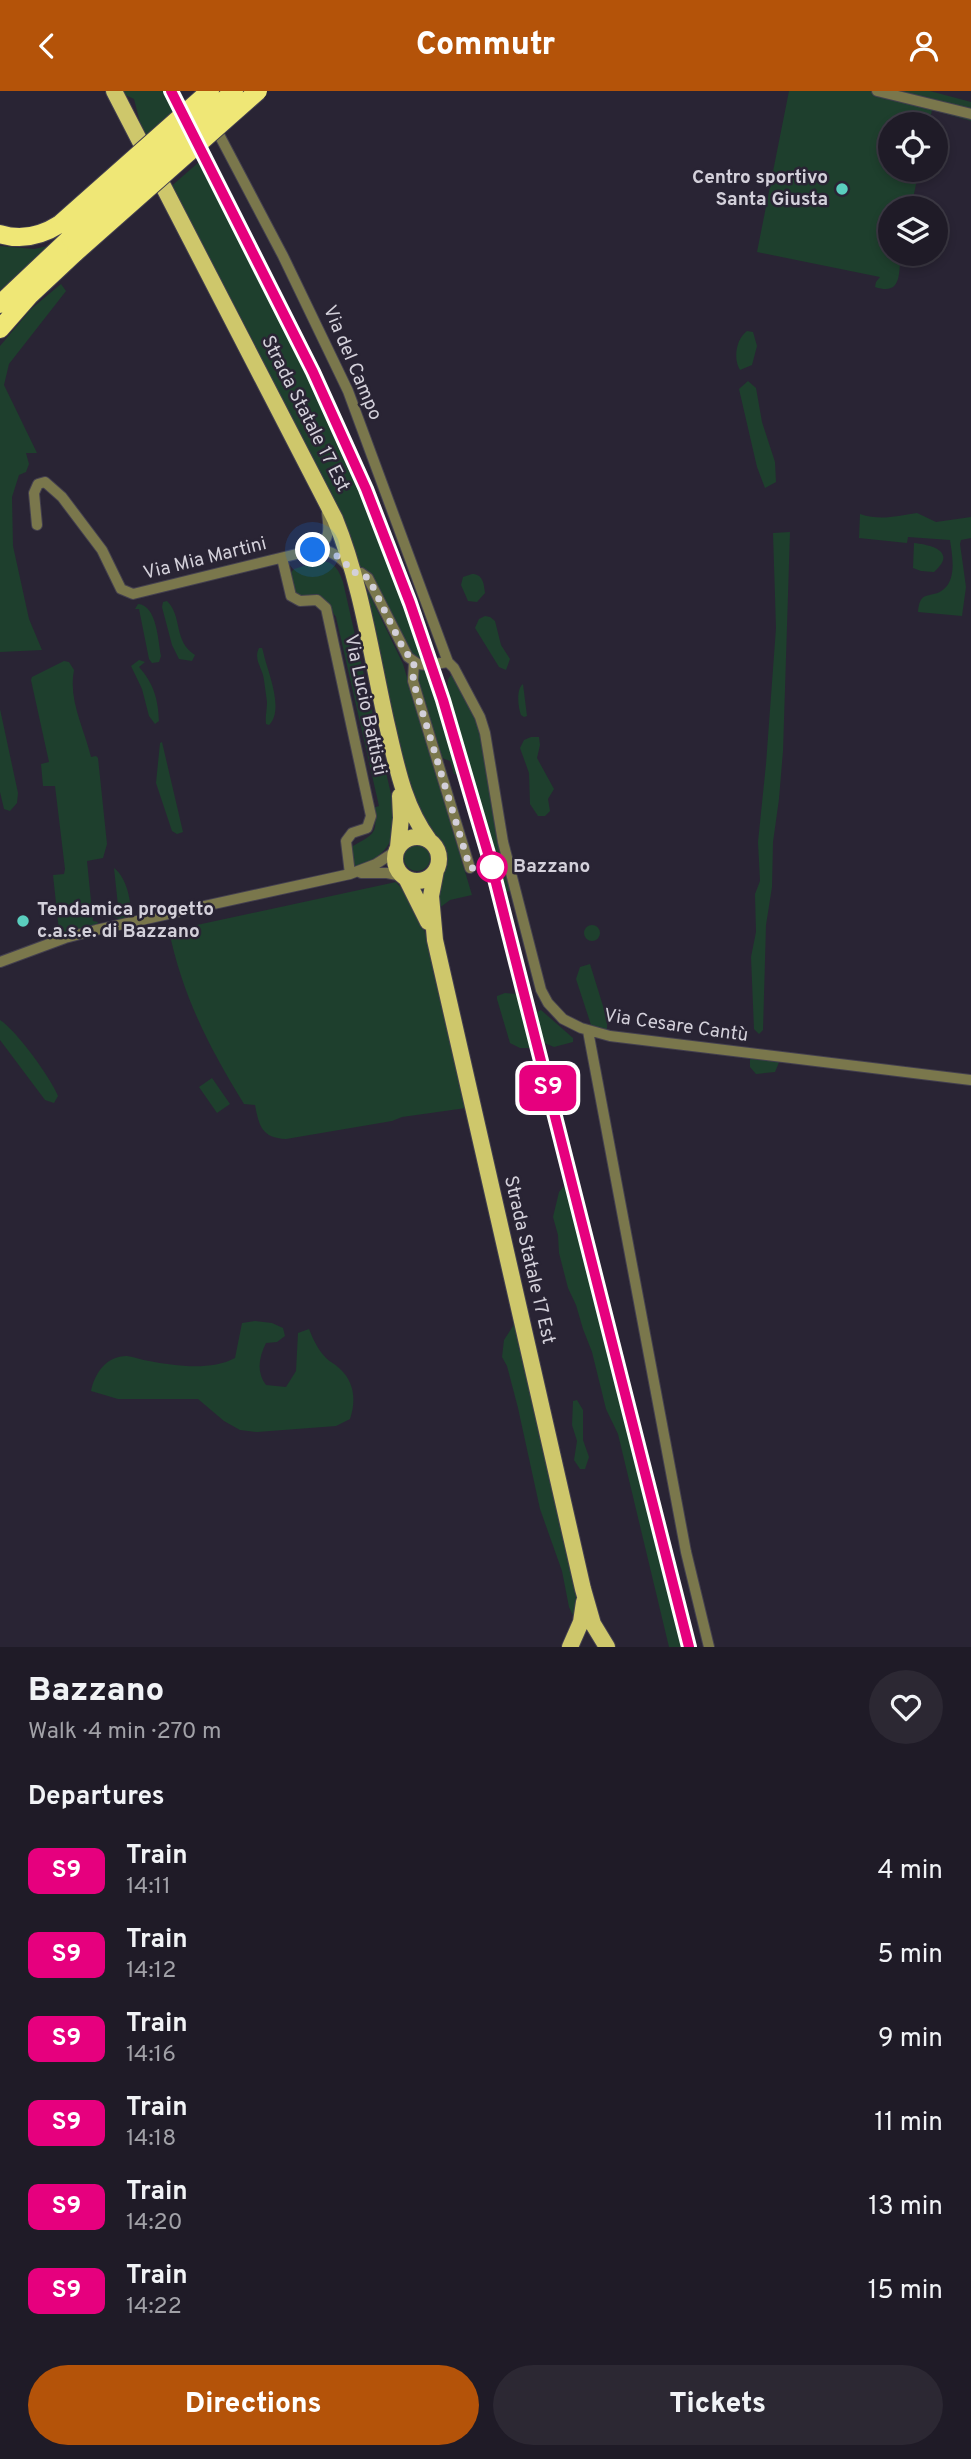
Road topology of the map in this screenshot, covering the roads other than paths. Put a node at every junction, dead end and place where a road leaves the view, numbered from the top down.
1 (114, 91) edge
2 (195, 91) edge
3 (210, 91) edge
4 (234, 91) edge
5 (257, 91) edge
6 (877, 91) edge
7 (971, 114) edge
8 (0, 234) edge
9 (69, 238) junction
10 (0, 304) edge
11 (0, 330) edge
12 (317, 482) junction
13 (37, 525) dead end
14 (313, 550) junction
15 (282, 558) junction
16 (352, 572) junction
17 (414, 662) junction
18 (448, 662) junction
19 (399, 779) junction
20 (429, 840) junction
21 (397, 849) junction
22 (470, 868) dead end
23 (436, 870) junction
24 (351, 874) junction
25 (405, 877) junction
26 (435, 940) junction
27 (0, 962) edge
28 (588, 1031) junction
29 (971, 1080) edge
30 (583, 1589) junction
31 (571, 1647) edge
32 (606, 1647) edge
33 (709, 1647) edge

1 - 12 main road, Strada Statale 17 Est
2 - 18 street, Via del Campo
3 - 9 highway, bridge
4 - 9 highway, bridge
5 - 9 highway, bridge
6 - 7 street
8 - 9 highway
9 - 10 highway
9 - 11 highway
12 - 14 street
12 - 16 main road, Strada Statale 17 Est
13 - 15 street, Via Mia Martini
14 - 15 street, Via Mia Martini
14 - 16 street
15 - 24 street, Via Lucio Battisti
16 - 17 street
16 - 19 main road, Strada Statale 17 Est
17 - 18 street
17 - 22 street
18 - 28 street, Via Cesare Cantù
19 - 20 main road, Strada Statale 17 Est
19 - 21 main road, Strada Statale 17 Est
20 - 21 main road
20 - 23 main road
21 - 24 street
21 - 25 main road
23 - 25 main road
23 - 26 main road, Strada Statale 17 Est
24 - 25 street
24 - 27 street
25 - 26 main road, Strada Statale 17 Est
26 - 30 main road, Strada Statale 17 Est
28 - 29 street, Via Cesare Cantù
28 - 33 street
30 - 31 main road, Strada Statale 17 Est
30 - 32 main road, Strada Statale 17 Est
31 - 32 main road

